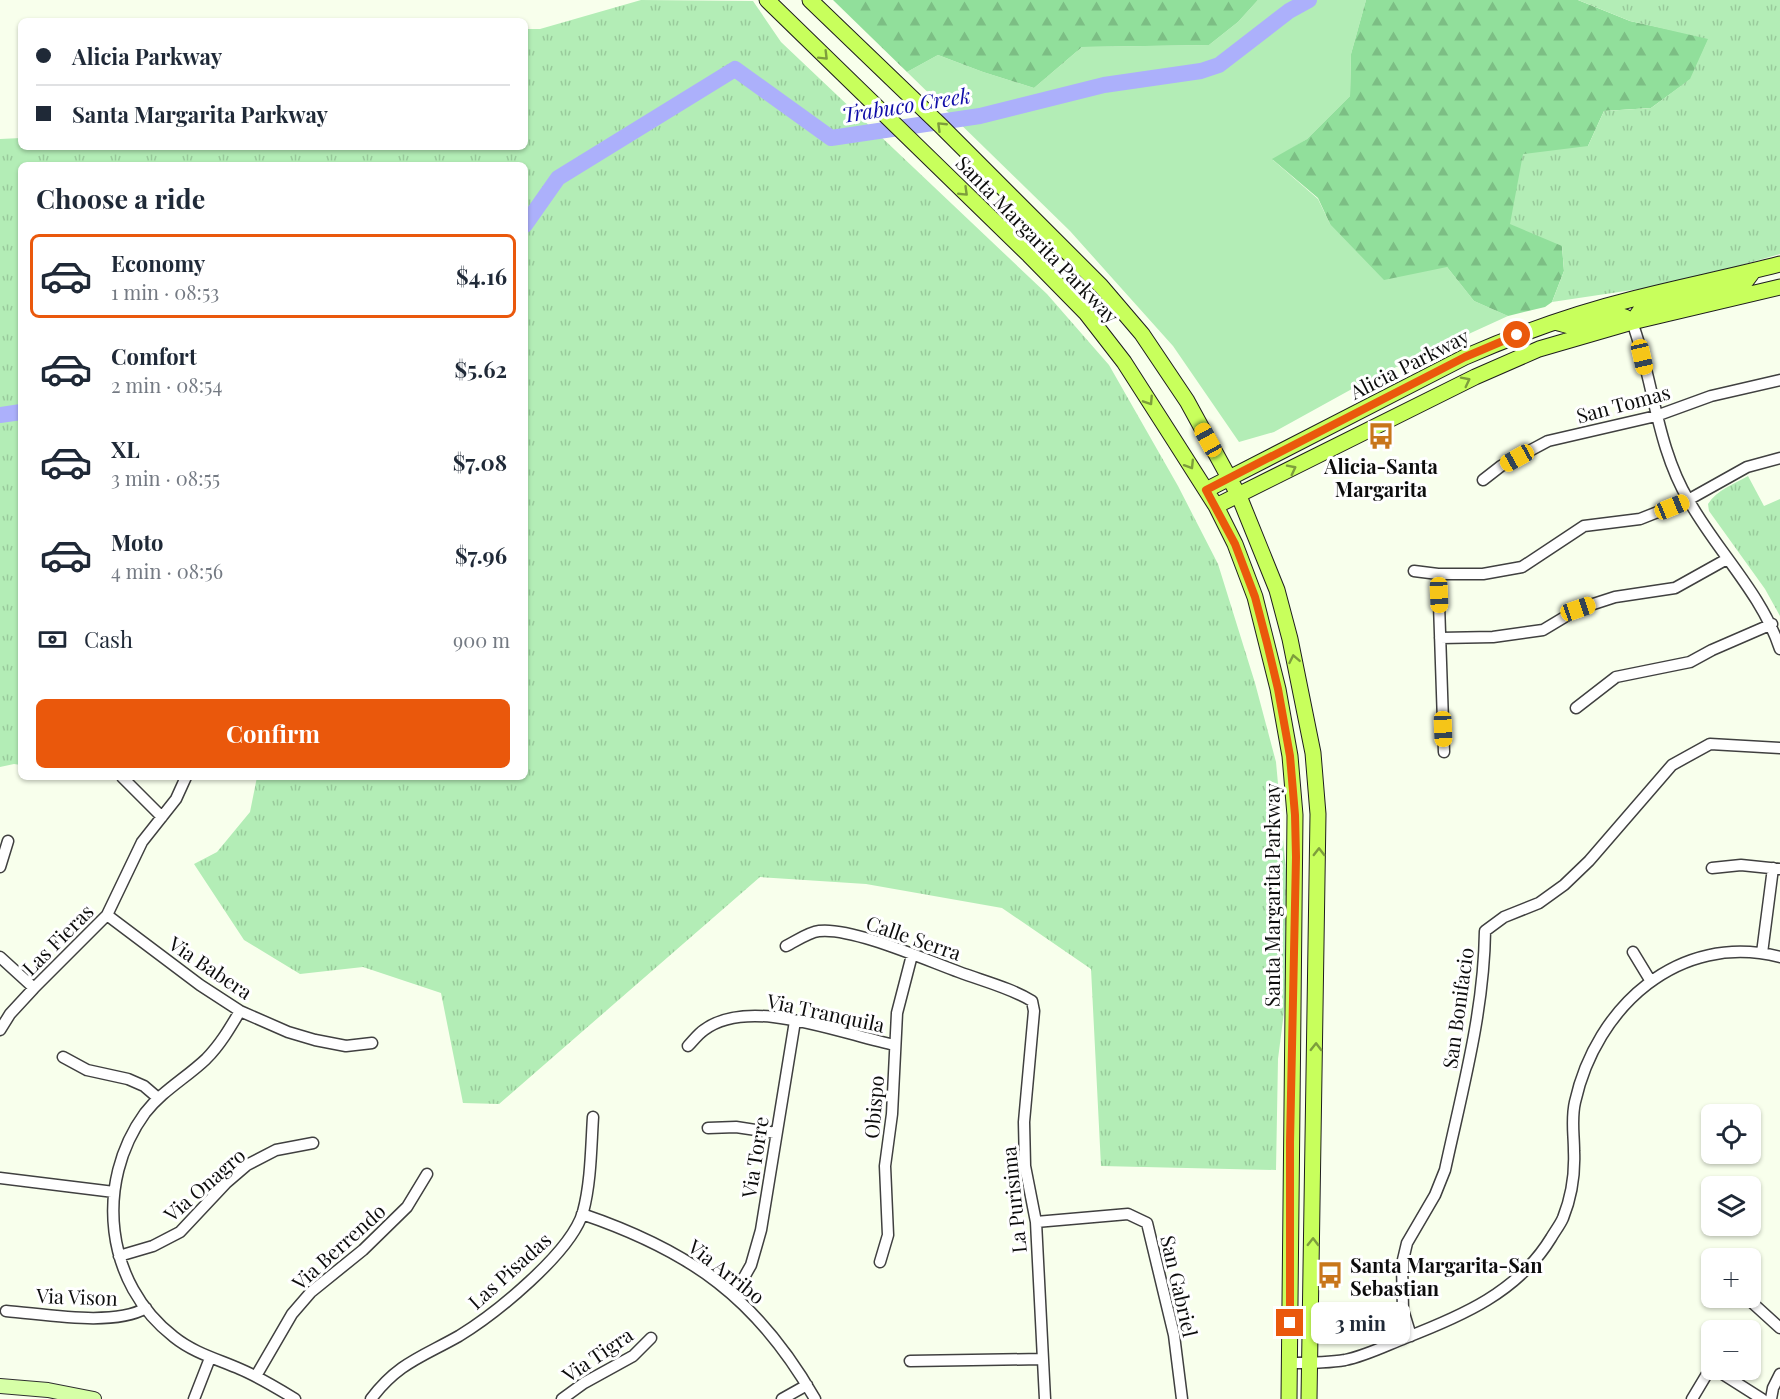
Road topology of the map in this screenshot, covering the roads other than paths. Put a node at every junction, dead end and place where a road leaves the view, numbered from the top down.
1 (767, 0) edge
2 (810, 0) edge
3 (1780, 264) edge
4 (1754, 271) junction
5 (1780, 286) edge
6 (1555, 322) junction
7 (1632, 322) junction
8 (1780, 380) edge
9 (1656, 416) junction
10 (1780, 458) edge
11 (1230, 478) junction
12 (1483, 480) dead end
13 (1206, 490) junction
14 (1239, 496) junction
15 (1688, 500) junction
16 (1216, 506) junction
17 (1727, 559) junction
18 (1414, 571) dead end
19 (1438, 574) junction
20 (1772, 624) junction
21 (1440, 638) junction
22 (1780, 649) edge
23 (1576, 708) dead end
24 (1780, 748) edge
25 (1444, 752) dead end
26 (125, 780) edge
27 (185, 780) edge
28 (162, 816) junction
29 (8, 841) dead end
30 (0, 867) edge
31 (1712, 868) dead end
32 (1776, 868) edge
33 (107, 915) junction
34 (786, 945) dead end
35 (1633, 952) dead end
36 (1762, 953) junction
37 (912, 955) junction
38 (0, 957) edge
39 (1780, 957) edge
40 (1650, 980) junction
41 (34, 988) junction
42 (1029, 999) joint
43 (240, 1011) junction
44 (795, 1020) junction
45 (0, 1030) edge
46 (372, 1043) dead end
47 (895, 1045) junction
48 (688, 1046) dead end
49 (63, 1057) dead end
50 (158, 1098) junction
51 (593, 1117) dead end
52 (708, 1128) dead end
53 (776, 1133) junction
54 (313, 1143) dead end
55 (427, 1174) dead end
56 (0, 1178) edge
57 (114, 1192) junction
58 (582, 1214) junction
59 (1036, 1222) junction
60 (119, 1256) junction
61 (880, 1262) dead end
62 (734, 1295) junction
63 (146, 1308) junction
64 (1758, 1308) edge
65 (6, 1311) dead end
66 (1780, 1328) edge
67 (1411, 1336) junction
68 (651, 1338) dead end
69 (210, 1358) junction
70 (1042, 1359) junction
71 (910, 1361) dead end
72 (1290, 1363) junction
73 (1310, 1363) junction
74 (1780, 1374) edge
75 (256, 1376) junction
76 (807, 1385) junction
77 (0, 1386) edge
78 (94, 1399) edge
79 (194, 1399) edge
80 (296, 1399) edge
81 (371, 1399) edge
82 (562, 1399) edge
83 (782, 1399) edge
84 (815, 1399) edge
85 (1045, 1399) edge
86 (1182, 1399) edge
87 (1289, 1399) edge
88 (1309, 1399) edge
89 (1692, 1399) edge
90 (1762, 1399) edge
91 (1771, 1399) edge

1 -> 13 main road, Santa Margarita Parkway
11 -> 2 main road, Santa Margarita Parkway
3 - 4 main road, Alicia Parkway
4 - 6 main road, Alicia Parkway
4 - 7 main road
5 - 7 main road
6 - 7 main road
6 - 11 main road, Alicia Parkway
7 - 9 street
14 -> 7 main road
8 - 9 street, San Tomas
9 - 12 street, San Tomas
9 - 15 street
10 - 15 street
11 - 13 main road, Alicia Parkway
11 - 14 main road, Santa Margarita Parkway
13 - 16 main road, Santa Margarita Parkway
14 - 16 main road
73 -> 14 main road, Santa Margarita Parkway
15 - 17 street
15 - 19 street
16 - 72 main road, Santa Margarita Parkway
17 - 20 street
17 - 21 street
18 - 19 street
19 - 21 street
20 - 22 street
20 - 23 street
21 - 25 street
24 - 67 street, San Bonifacio
26 - 28 street
27 - 28 street, Las Fieras
28 - 33 street, Las Fieras
29 - 30 street
31 - 32 street
32 - 36 street
33 - 41 street, Las Fieras
33 - 43 street, Via Babera
34 - 37 street, Calle Serra
35 - 40 street
36 - 39 street
36 - 40 street
37 - 42 street, Calle Serra
37 - 47 street, Obispo
38 - 41 street
40 - 67 street
41 - 45 street, Las Fieras
42 - 59 street, La Purisima
43 - 46 street, Via Babera
43 - 50 street
44 - 47 street, Via Tranquila
44 - 48 street, Via Tranquila
44 - 53 street, Via Torre
47 - 61 street, Obispo
49 - 50 street
50 - 57 street
51 - 58 street, Las Pisadas
52 - 53 street
53 - 62 street, Via Torre
54 - 60 street, Via Onagro
55 - 75 street, Via Berrendo
56 - 57 street
57 - 60 street
58 - 62 street, Via Arribo
58 - 81 street, Las Pisadas
59 - 70 street, La Purisima
59 - 86 street, San Gabriel
60 - 63 street
62 - 76 street, Via Arribo
63 - 65 street, Via Vison
63 - 69 street
64 - 66 street
67 - 73 street
68 - 82 street, Via Tigra
69 - 75 street
69 - 79 street
70 - 71 street
70 - 85 street, La Purisima
72 - 73 street
72 - 87 main road, Santa Margarita Parkway
73 - 88 main road, Santa Margarita Parkway
74 - 91 street
75 - 80 street
76 - 83 street
76 - 84 street, Via Arribo
77 - 78 main road
89 - 90 street

